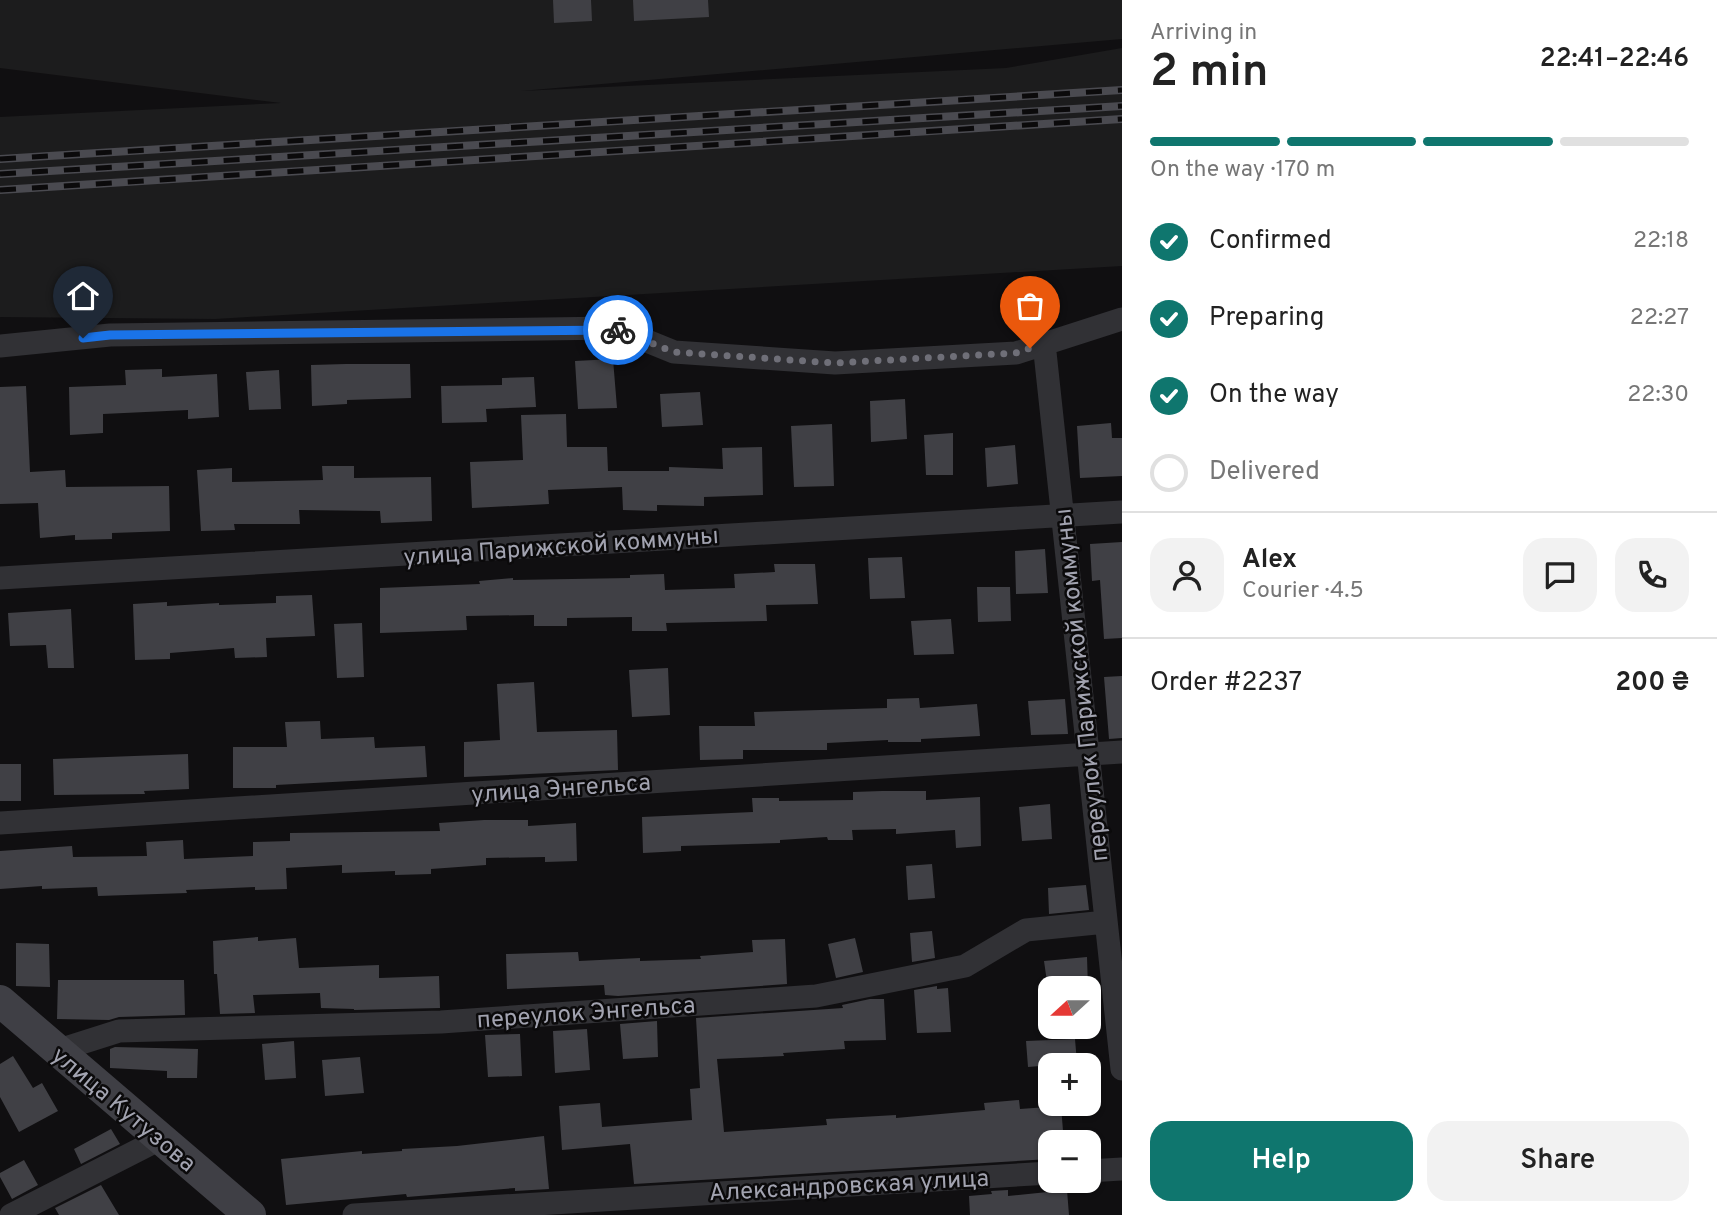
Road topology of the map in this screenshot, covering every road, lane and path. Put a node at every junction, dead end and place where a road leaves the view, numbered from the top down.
1 (1122, 319) edge
2 (1045, 343) junction
3 (0, 346) edge
4 (1122, 512) edge
5 (1063, 514) junction
6 (0, 578) edge
7 (1122, 752) edge
8 (1088, 754) junction
9 (0, 823) edge
10 (1106, 922) junction
11 (0, 1001) edge
12 (57, 1051) junction
13 (1122, 1069) edge
14 (160, 1139) junction
15 (1122, 1168) edge
16 (1101, 1170) edge
17 (1038, 1174) edge
18 (11, 1215) edge
19 (250, 1215) edge
20 (354, 1215) edge

1 - 2 street
2 - 3 street
2 - 5 street, переулок Парижской коммуны
4 - 5 street, улица Парижской коммуны
5 - 6 street, улица Парижской коммуны
5 - 8 street, переулок Парижской коммуны
7 - 8 street, улица Энгельса
8 - 9 street, улица Энгельса
8 - 10 street, переулок Парижской коммуны
10 - 12 street, переулок Энгельса
10 - 13 street, переулок Парижской коммуны
11 - 12 main road, улица Кутузова
12 - 14 main road, улица Кутузова
14 - 18 street
14 - 19 main road, улица Кутузова
15 - 16 street
17 - 20 street, Александровская улица

